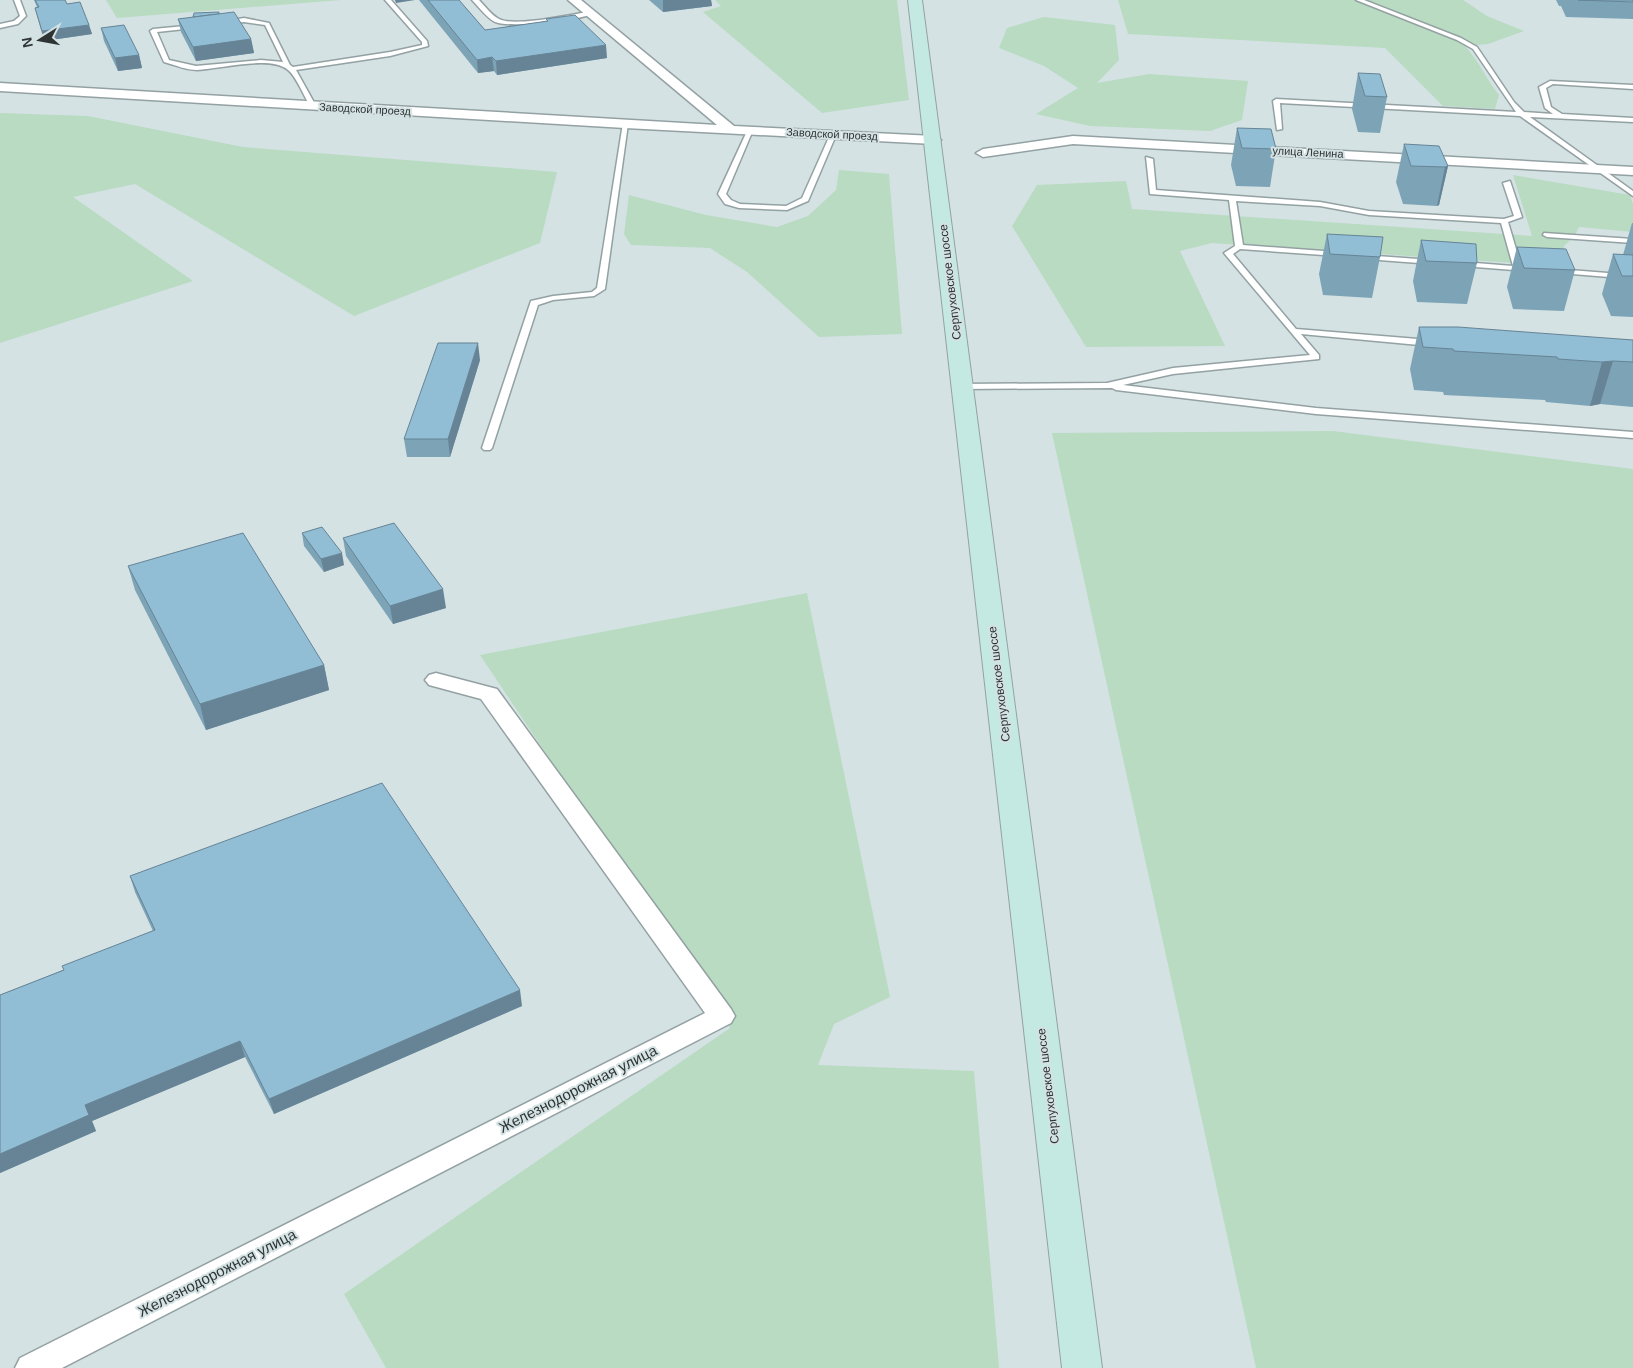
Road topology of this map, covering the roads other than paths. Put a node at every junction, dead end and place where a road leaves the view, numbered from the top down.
1 (17, 0) edge
2 (388, 0) edge
3 (475, 0) edge
4 (574, 0) edge
5 (915, 0) edge
6 (1359, 0) edge
7 (588, 14) junction
8 (217, 23) edge
9 (198, 25) edge
10 (0, 26) edge
11 (290, 66) junction
12 (0, 87) edge
13 (1633, 87) edge
14 (313, 106) junction
15 (1522, 114) junction
16 (1563, 116) junction
17 (1633, 120) edge
18 (625, 124) junction
19 (730, 129) junction
20 (1279, 129) dead end
21 (750, 130) junction
22 (833, 135) junction
23 (934, 140) junction
24 (983, 152) dead end
25 (1148, 159) dead end
26 (1599, 169) junction
27 (1633, 170) edge
28 (1507, 183) dead end
29 (1633, 194) edge
30 (1232, 198) junction
31 (1504, 221) junction
32 (1547, 234) dead end
33 (1633, 241) edge
34 (1240, 247) junction
35 (1349, 255) edge
36 (1359, 256) edge
37 (1439, 262) edge
38 (1449, 263) edge
39 (1518, 268) junction
40 (1538, 270) edge
41 (1547, 270) edge
42 (1633, 277) edge
43 (1295, 331) junction
44 (1444, 344) edge
45 (1106, 386) junction
46 (963, 387) junction
47 (1633, 435) edge
48 (487, 448) dead end
49 (436, 680) dead end
50 (31, 1368) edge
51 (1082, 1368) edge

1 - 10 lane
2 - 11 lane
3 - 7 lane
4 - 7 street
5 - 23 main road, Серпуховское шоссе
6 - 15 lane
7 - 19 street
8 - 11 lane
9 - 11 lane
11 - 14 lane
12 - 14 street, Заводской проезд
13 - 16 lane
14 - 18 street, Заводской проезд
15 - 16 lane
15 - 20 lane
15 - 26 lane
16 - 17 lane
18 - 19 street, Заводской проезд
18 - 48 lane
19 - 21 street, Заводской проезд
21 - 22 street, Заводской проезд
21 - 22 lane
22 - 23 street, Заводской проезд
23 - 46 main road, Серпуховское шоссе
24 - 26 street, улица Ленина
25 - 30 lane
26 - 27 street, улица Ленина
26 - 29 lane
28 - 31 lane
30 - 31 lane
30 - 34 lane
31 - 39 lane
32 - 33 lane
34 - 35 lane
34 - 43 lane
36 - 37 lane
38 - 39 lane
39 - 40 lane
41 - 42 lane
43 - 44 lane
43 - 45 lane
45 - 46 lane
45 - 47 lane
46 - 51 main road, Серпуховское шоссе
49 - 50 street, Железнодорожная улица

